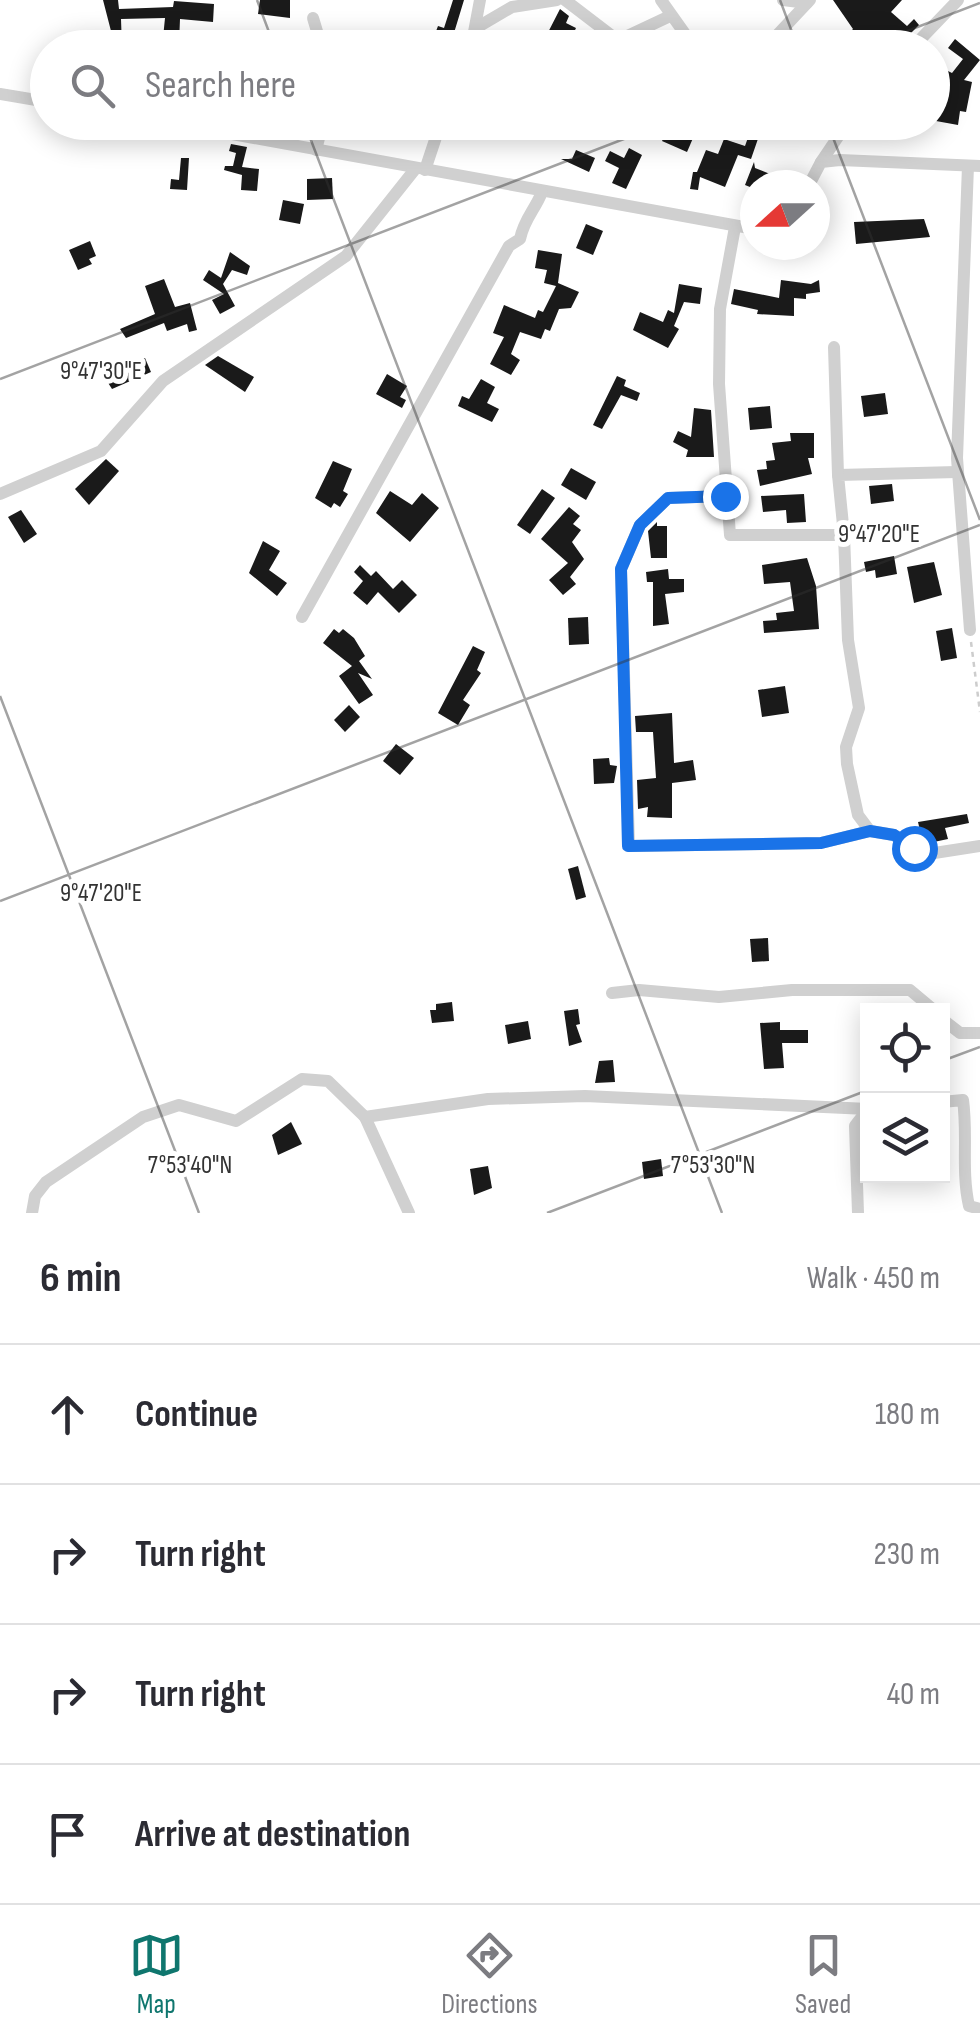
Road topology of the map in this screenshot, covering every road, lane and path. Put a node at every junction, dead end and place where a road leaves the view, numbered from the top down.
1 (480, 0) edge
2 (564, 0) edge
3 (661, 0) edge
4 (783, 0) edge
5 (958, 0) edge
6 (808, 2) edge
7 (670, 16) junction
8 (313, 18) dead end
9 (476, 28) joint
10 (317, 30) edge
11 (604, 30) edge
12 (637, 30) edge
13 (681, 30) edge
14 (782, 30) edge
15 (929, 30) edge
16 (0, 94) edge
17 (30, 99) edge
18 (262, 140) edge
19 (318, 140) edge
20 (433, 140) edge
21 (836, 140) edge
22 (316, 150) junction
23 (821, 162) junction
24 (974, 166) edge
25 (421, 169) junction
26 (817, 170) edge
27 (542, 192) junction
28 (735, 227) junction
29 (740, 228) edge
30 (834, 347) dead end
31 (957, 472) junction
32 (838, 475) junction
33 (0, 494) edge
34 (725, 496) junction
35 (844, 535) junction
36 (302, 617) dead end
37 (970, 630) joint
38 (980, 712) edge
39 (870, 831) junction
40 (980, 846) edge
41 (612, 994) dead end
42 (926, 1003) edge
43 (950, 1025) edge
44 (980, 1033) edge
45 (950, 1101) edge
46 (365, 1118) junction
47 (980, 1209) edge
48 (32, 1213) edge
49 (409, 1213) edge
50 (858, 1213) edge

1 - 9 street
2 - 9 street
2 - 11 street
3 - 7 street
4 - 6 street
5 - 15 street
6 - 14 street
7 - 12 street
7 - 13 street
8 - 10 street
16 - 17 street
18 - 22 street
19 - 22 street
20 - 25 street
21 - 23 street
22 - 25 street
23 - 24 street
23 - 26 street
24 - 31 street
25 - 27 street
25 - 33 street
27 - 28 street
27 - 36 street
28 - 29 street
28 - 34 street
30 - 32 street
31 - 32 street
31 - 37 street
32 - 35 street
34 - 35 street
34 - 39 street
35 - 39 street
37 - 38 path
39 - 40 street
41 - 42 street
43 - 44 street
45 - 47 street
46 - 48 street
46 - 49 street
46 - 50 street

